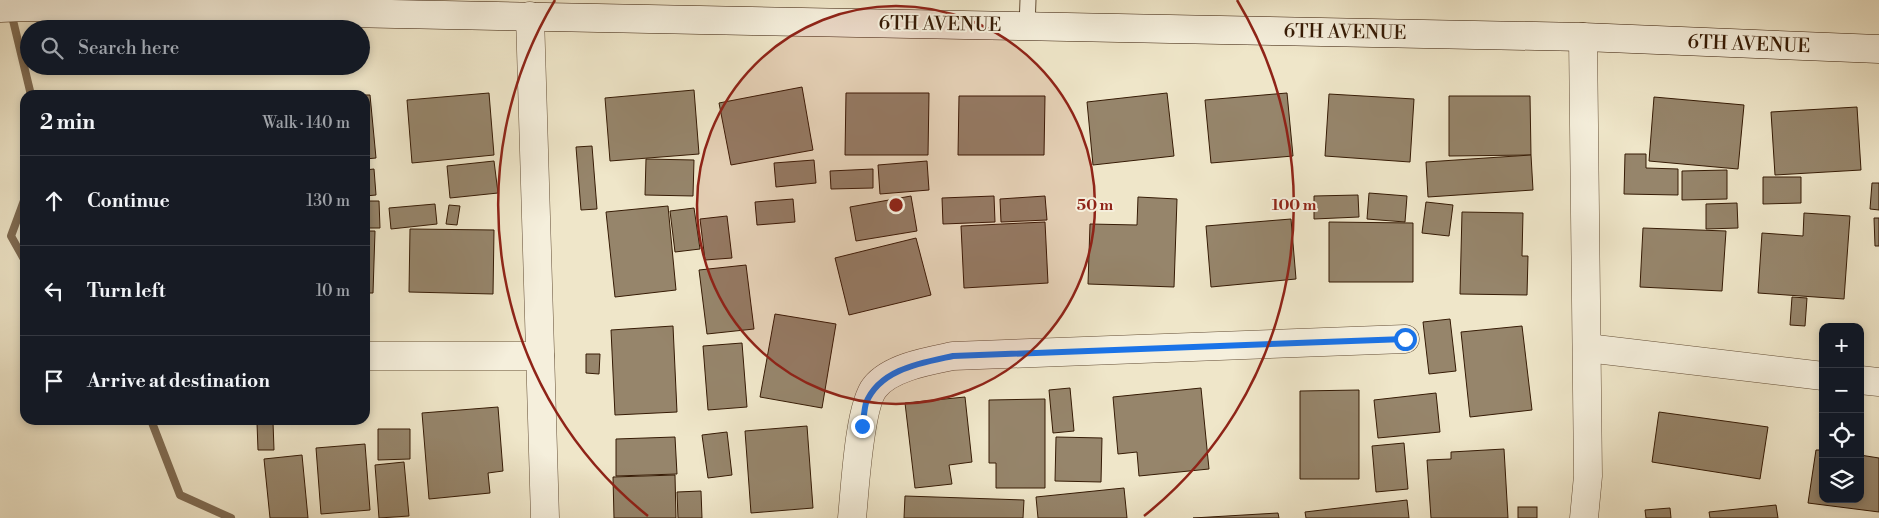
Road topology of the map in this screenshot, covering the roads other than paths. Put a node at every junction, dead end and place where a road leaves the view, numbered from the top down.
1 (0, 8) edge
2 (1027, 13) edge
3 (530, 16) junction
4 (1583, 37) junction
5 (1879, 49) edge
6 (1405, 339) dead end
7 (1587, 348) junction
8 (370, 356) edge
9 (540, 356) junction
10 (1819, 376) edge
11 (1864, 380) edge
12 (1879, 382) edge
13 (545, 518) edge
14 (852, 518) edge
15 (1584, 518) edge

1 - 3 street, 6TH AVENUE
2 - 3 street, 6TH AVENUE
2 - 4 street, 6TH AVENUE
3 - 9 street
4 - 5 street, 6TH AVENUE
4 - 7 street
6 - 14 street
7 - 10 street
7 - 15 street
8 - 9 street
9 - 13 street
11 - 12 street

